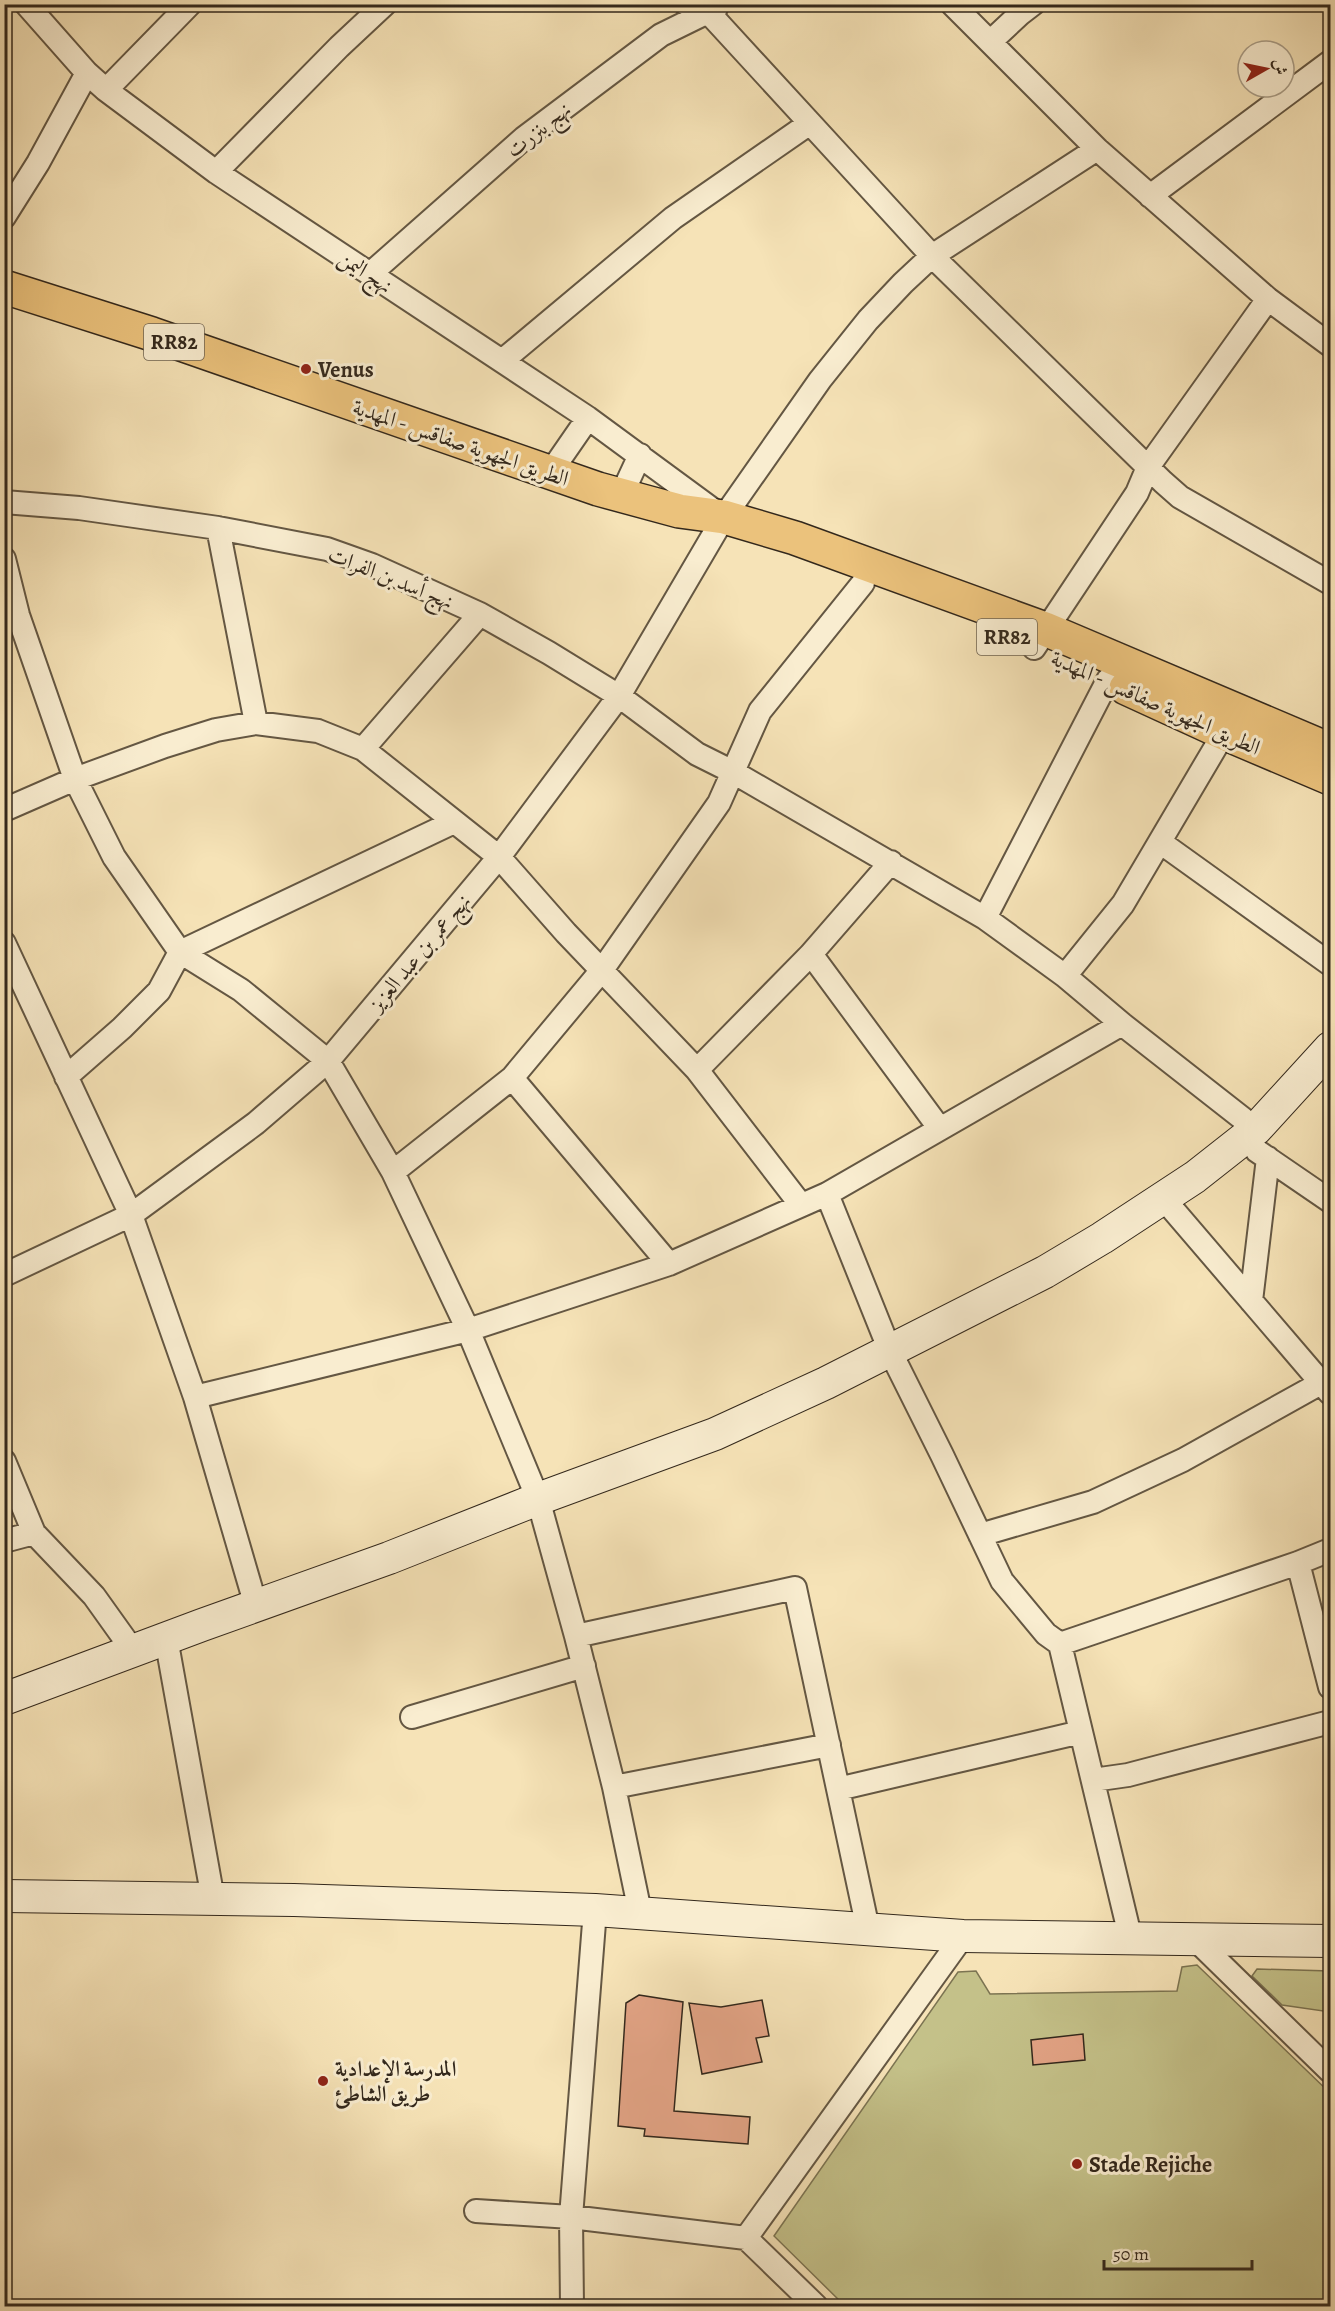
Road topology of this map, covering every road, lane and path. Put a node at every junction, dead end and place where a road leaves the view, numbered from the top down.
1 (26, 4) edge
2 (190, 4) edge
3 (385, 4) edge
4 (686, 4) edge
5 (952, 4) edge
6 (1033, 4) edge
7 (715, 9) edge
8 (990, 42) junction
9 (1330, 62) edge
10 (87, 73) junction
11 (106, 90) junction
12 (810, 123) junction
13 (1096, 150) junction
14 (216, 172) junction
15 (1150, 196) junction
16 (6, 212) edge
17 (932, 256) junction
18 (370, 274) junction
19 (4, 287) edge
20 (1268, 299) junction
21 (1330, 345) edge
22 (502, 361) junction
23 (588, 418) junction
24 (640, 456) junction
25 (1148, 467) junction
26 (550, 473) junction
27 (621, 496) junction
28 (4, 502) edge
29 (719, 526) junction
30 (218, 528) junction
31 (4, 560) edge
32 (863, 583) junction
33 (1330, 583) edge
34 (480, 614) junction
35 (1040, 639) junction
36 (1108, 680) junction
37 (619, 696) junction
38 (256, 723) junction
39 (1224, 733) junction
40 (363, 749) junction
41 (1330, 750) edge
42 (733, 772) junction
43 (1330, 778) edge
44 (75, 779) junction
45 (4, 810) edge
46 (454, 822) junction
47 (1160, 842) junction
48 (499, 857) junction
49 (891, 862) junction
50 (985, 918) junction
51 (4, 943) edge
52 (180, 952) junction
53 (810, 954) junction
54 (1330, 964) edge
55 (602, 970) junction
56 (1065, 976) junction
57 (1122, 1024) junction
58 (1330, 1048) edge
59 (328, 1061) junction
60 (697, 1070) junction
61 (66, 1077) junction
62 (512, 1078) junction
63 (940, 1130) junction
64 (1248, 1135) junction
65 (1268, 1158) junction
66 (393, 1172) junction
67 (827, 1194) junction
68 (1163, 1198) junction
69 (1330, 1201) edge
70 (801, 1205) junction
71 (131, 1215) junction
72 (669, 1264) junction
73 (4, 1275) edge
74 (1251, 1301) junction
75 (468, 1330) junction
76 (890, 1352) junction
77 (1326, 1388) edge
78 (195, 1397) junction
79 (4, 1461) edge
80 (538, 1499) junction
81 (33, 1533) junction
82 (980, 1535) junction
83 (4, 1541) edge
84 (1330, 1550) edge
85 (1298, 1563) junction
86 (256, 1606) junction
87 (576, 1636) junction
88 (166, 1638) junction
89 (1060, 1644) junction
90 (134, 1652) junction
91 (584, 1666) junction
92 (1330, 1688) edge
93 (4, 1699) edge
94 (412, 1718) dead end
95 (1330, 1722) edge
96 (1081, 1732) junction
97 (829, 1745) junction
98 (1093, 1780) junction
99 (614, 1787) junction
100 (838, 1789) junction
101 (4, 1896) edge
102 (213, 1899) junction
103 (595, 1910) junction
104 (640, 1912) junction
105 (868, 1929) junction
106 (963, 1936) junction
107 (1131, 1940) junction
108 (1196, 1940) junction
109 (1330, 1941) edge
110 (1330, 2071) edge
111 (476, 2211) dead end
112 (570, 2217) junction
113 (746, 2238) junction
114 (572, 2307) edge
115 (816, 2307) edge

1 - 10 street, نهج اليمن
2 - 11 street
3 - 14 street
4 - 7 street
5 - 8 street
6 - 8 street
7 - 12 street
7 - 18 street, نهج بنزرت
8 - 13 street
9 - 15 street
10 - 11 street, نهج اليمن
10 - 16 street
11 - 14 street, نهج اليمن
12 - 17 street
12 - 22 street
13 - 15 street
13 - 17 street, نهج عمر بن عبد العزيز
14 - 18 street, نهج اليمن
15 - 20 street
17 - 25 street
17 - 29 street, نهج عمر بن عبد العزيز
18 - 22 street, نهج اليمن
19 - 26 main road, الطريق الجهوية صفاقس - المهدية / RR82
20 - 21 street
20 - 25 street
22 - 23 street, نهج اليمن
23 - 24 street, نهج اليمن
23 - 26 street
24 - 27 street
24 - 29 street, نهج اليمن
25 - 33 street
25 - 35 street
26 - 27 main road, الطريق الجهوية صفاقس - المهدية / RR82
27 - 29 main road, الطريق الجهوية صفاقس - المهدية / RR82
28 - 30 street, نهج أسد بن الفرات
29 - 32 main road, الطريق الجهوية صفاقس - المهدية / RR82
29 - 35 main road, الطريق الجهوية صفاقس - المهدية / RR82
29 - 37 street, نهج عمر بن عبد العزيز
30 - 34 street, نهج أسد بن الفرات
30 - 38 street
31 - 44 street
32 - 35 main road, الطريق الجهوية صفاقس - المهدية / RR82
32 - 42 street
34 - 37 street, نهج أسد بن الفرات
34 - 40 street
35 - 36 main road, الطريق الجهوية صفاقس - المهدية / RR82
35 - 41 main road, الطريق الجهوية صفاقس - المهدية / RR82
36 - 39 main road, الطريق الجهوية صفاقس - المهدية / RR82
36 - 50 street
37 - 42 street, نهج أسد بن الفرات
37 - 48 street, نهج عمر بن عبد العزيز
38 - 40 street
38 - 44 street
39 - 43 main road, الطريق الجهوية صفاقس - المهدية / RR82
39 - 47 street
40 - 46 street
42 - 49 street, نهج أسد بن الفرات
42 - 55 street
44 - 45 street
44 - 52 street
46 - 48 street
46 - 52 street
47 - 54 street
47 - 56 street
48 - 55 street
48 - 59 street, نهج عمر بن عبد العزيز
49 - 50 street, نهج أسد بن الفرات
49 - 53 street
50 - 56 street, نهج أسد بن الفرات
51 - 61 street
52 - 59 street
52 - 61 street
53 - 60 street
53 - 63 street
55 - 60 street
55 - 62 street
56 - 57 street, نهج أسد بن الفرات
57 - 63 street
57 - 64 street, نهج أسد بن الفرات
58 - 64 street
59 - 66 street
59 - 71 street, نهج عمر بن عبد العزيز
60 - 70 street
61 - 71 street
62 - 66 street
62 - 72 street
63 - 67 street
64 - 65 street, نهج أسد بن الفرات
64 - 68 street
65 - 69 street, نهج أسد بن الفرات
65 - 74 street
66 - 75 street
67 - 70 street
67 - 76 street
68 - 74 street
68 - 76 street
70 - 72 street
71 - 73 street, نهج عمر بن عبد العزيز
71 - 78 street
72 - 75 street
74 - 77 street
75 - 78 street
75 - 80 street
76 - 80 street
76 - 82 street
77 - 82 street
78 - 86 street
79 - 81 street
80 - 86 street
80 - 87 street
81 - 83 street
81 - 90 street
82 - 89 street
84 - 85 street
85 - 89 street
85 - 92 street
86 - 88 street
87 - 91 street
87 - 97 street
88 - 90 street
88 - 102 street
89 - 96 street
90 - 93 street
91 - 94 street
91 - 99 street
95 - 98 street
96 - 98 street
96 - 100 street
97 - 99 street
97 - 100 street
98 - 107 street
99 - 104 street
100 - 105 street
101 - 102 street
102 - 103 street
103 - 104 street
103 - 112 street
104 - 105 street
105 - 106 street
106 - 107 street
106 - 113 street
107 - 108 street
108 - 109 street
108 - 110 street
111 - 112 street
112 - 113 street
112 - 114 street
113 - 115 street

